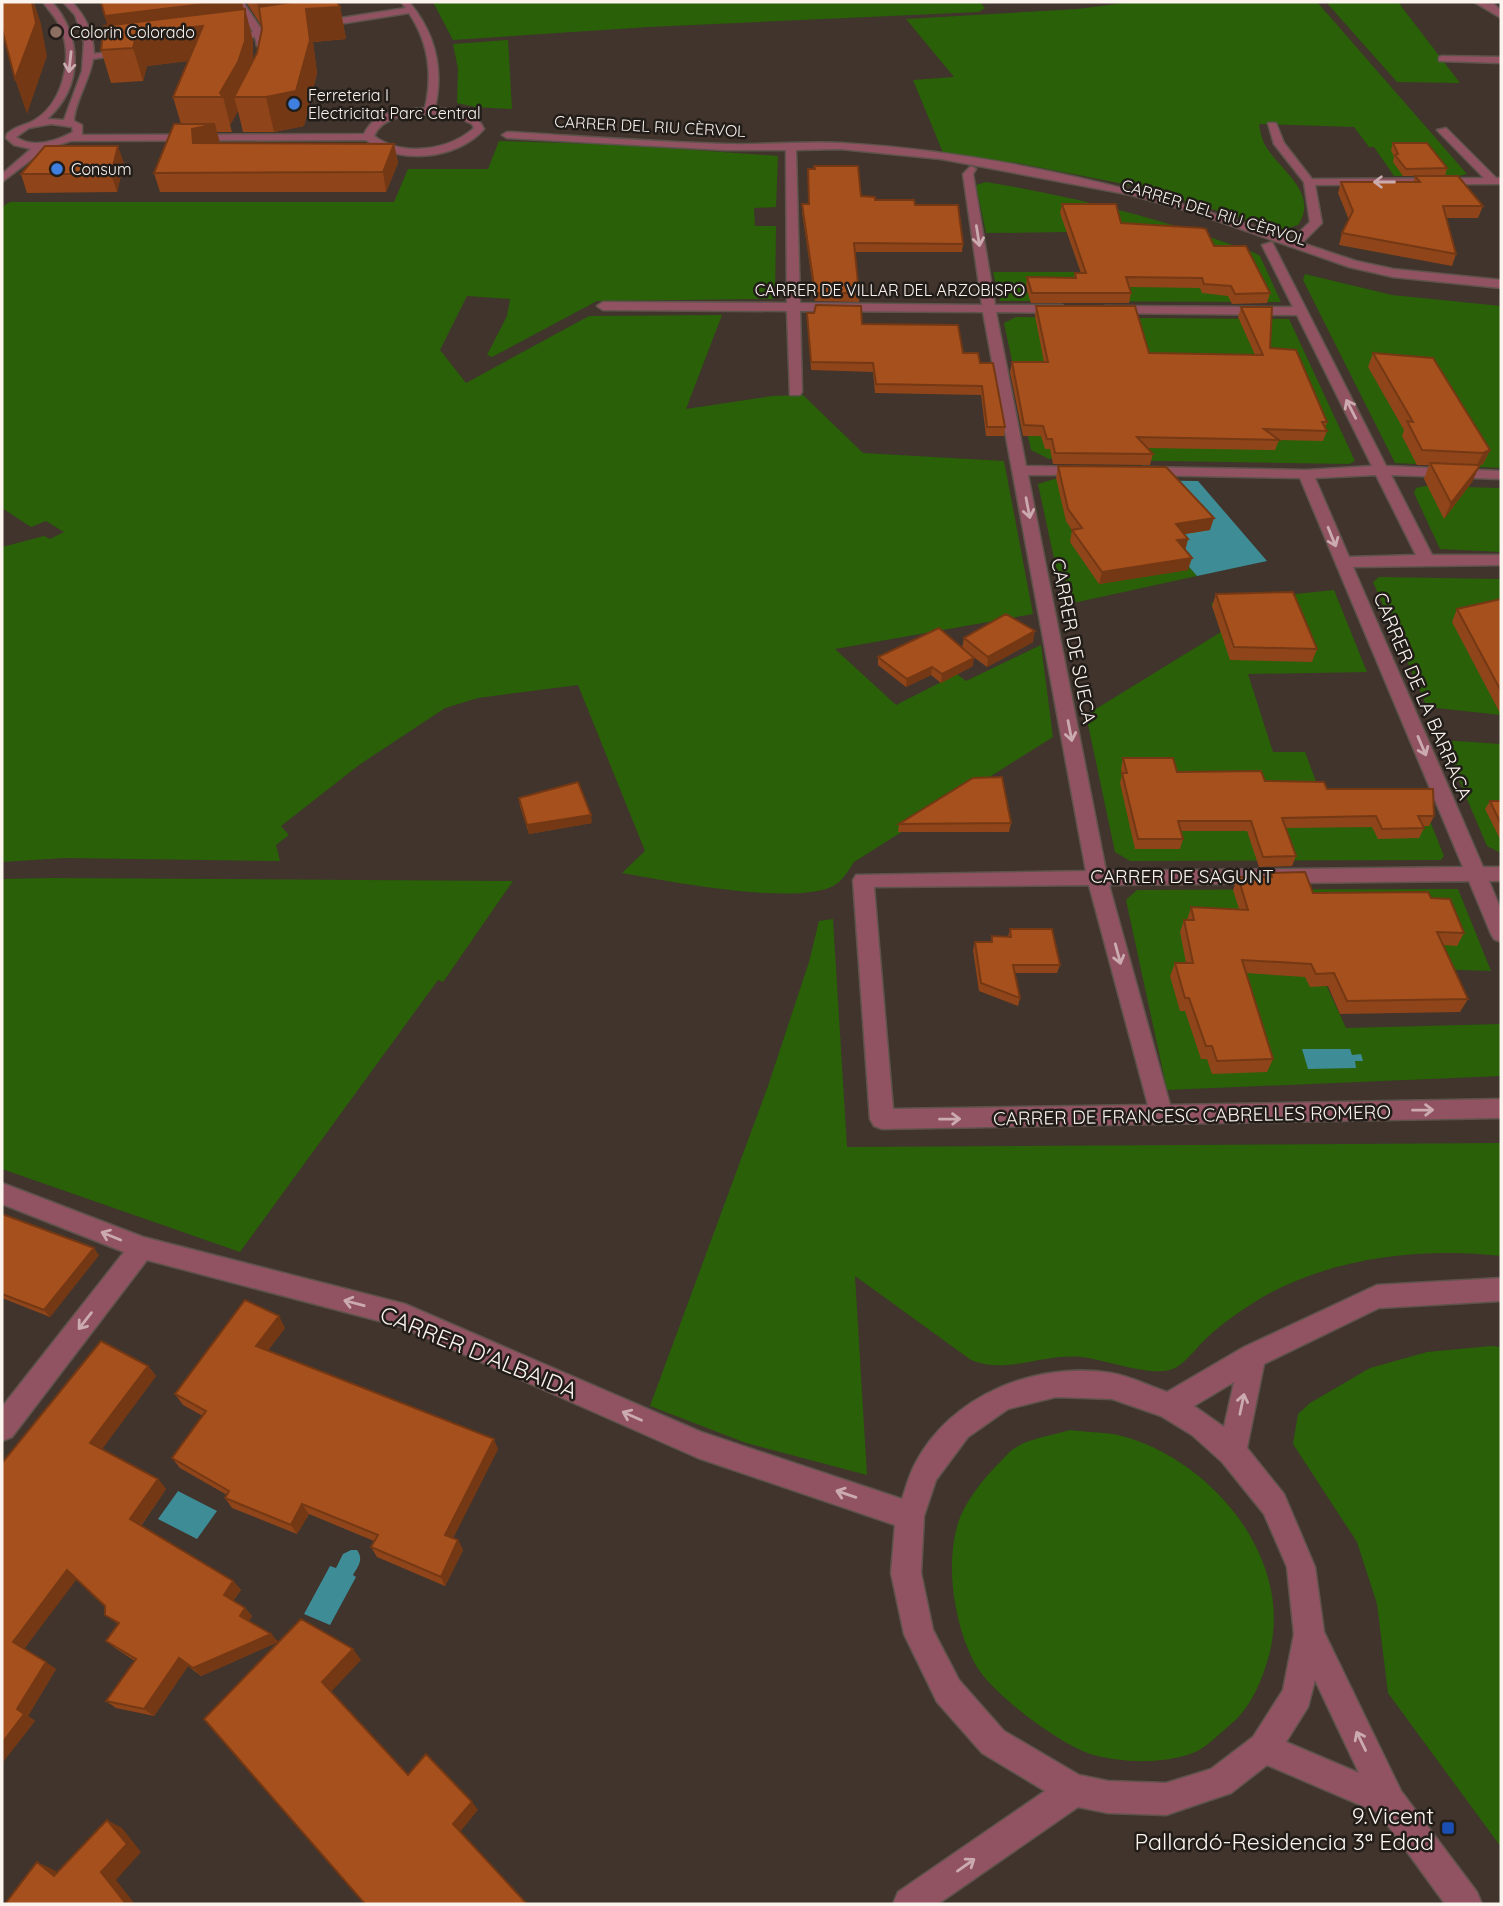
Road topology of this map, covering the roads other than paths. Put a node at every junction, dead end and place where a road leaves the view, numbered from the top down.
1 (67, 2) edge
2 (239, 2) edge
3 (1501, 2) edge
4 (47, 3) edge
5 (1483, 3) edge
6 (408, 6) edge
7 (1501, 15) edge
8 (257, 34) junction
9 (219, 40) edge
10 (142, 50) edge
11 (262, 55) edge
12 (90, 57) junction
13 (1442, 59) dead end
14 (1501, 60) edge
15 (429, 111) junction
16 (69, 122) junction
17 (36, 123) junction
18 (1272, 125) dead end
19 (2, 130) edge
20 (1442, 130) dead end
21 (370, 133) junction
22 (75, 134) junction
23 (492, 134) junction
24 (10, 135) edge
25 (23, 144) junction
26 (43, 145) junction
27 (791, 148) junction
28 (2, 164) edge
29 (971, 169) junction
30 (2, 180) edge
31 (1497, 181) edge
32 (1309, 182) junction
33 (1295, 243) junction
34 (1268, 245) junction
35 (1501, 284) edge
36 (1501, 293) edge
37 (603, 306) dead end
38 (794, 307) junction
39 (989, 309) junction
40 (1071, 309) edge
41 (1098, 309) edge
42 (1302, 311) junction
43 (795, 392) dead end
44 (1021, 470) junction
45 (1381, 470) junction
46 (1102, 471) edge
47 (1130, 471) edge
48 (1306, 474) junction
49 (1501, 475) edge
50 (1426, 560) junction
51 (1501, 560) edge
52 (1342, 562) junction
53 (1477, 874) junction
54 (1501, 874) edge
55 (1097, 876) junction
56 (1501, 934) edge
57 (1501, 1109) edge
58 (1162, 1116) junction
59 (882, 1119) joint
60 (2, 1193) edge
61 (142, 1248) junction
62 (1501, 1289) edge
63 (1252, 1356) junction
64 (1169, 1406) junction
65 (2, 1428) edge
66 (1232, 1451) junction
67 (910, 1516) junction
68 (1308, 1633) junction
69 (1264, 1748) junction
70 (1074, 1790) junction
71 (1390, 1802) junction
72 (910, 1904) edge
73 (1465, 1904) edge

1 - 12 street
2 - 8 street
3 - 5 street
4 -> 17 street
5 - 7 street
6 - 8 street
6 - 15 street
8 - 9 street
8 - 11 street
10 - 12 street
12 - 16 street
13 - 14 street
15 - 21 street
15 - 23 street
16 - 17 street
16 - 22 street
17 - 24 street
18 - 32 street
19 - 24 street
20 - 31 street
21 - 22 street
21 - 23 street, CARRER DEL RIU CÈRVOL
22 - 26 street
23 - 27 street, CARRER DEL RIU CÈRVOL
24 - 25 street
25 - 26 street
25 - 28 street
26 - 30 street
27 - 29 street, CARRER DEL RIU CÈRVOL
27 - 33 street, CARRER DEL RIU CÈRVOL
27 - 38 street
29 - 34 street, CARRER DEL RIU CÈRVOL
29 -> 39 street, CARRER DE SUECA
31 -> 32 street
32 - 33 street
33 - 35 street, CARRER DEL RIU CÈRVOL
34 - 36 street, CARRER DEL RIU CÈRVOL
34 - 42 street
37 - 38 street, CARRER DE VILLAR DEL ARZOBISPO
38 - 39 street, CARRER DE VILLAR DEL ARZOBISPO
38 - 43 street
39 - 40 street, CARRER DE VILLAR DEL ARZOBISPO
39 - 44 street, CARRER DE SUECA
41 - 42 street
45 -> 42 street
44 - 46 street
44 -> 55 street, CARRER DE SUECA
45 - 48 street
45 - 49 street
45 - 50 street
47 - 48 street
48 -> 52 street, CARRER DE LA BARRACA
50 - 51 street
50 - 52 street
52 -> 53 street, CARRER DE LA BARRACA
53 - 54 street, CARRER DE SAGUNT
53 - 55 street, CARRER DE SAGUNT
53 - 56 street, CARRER DE LA BARRACA
55 -> 58 street, CARRER DE SUECA
55 - 59 street, CARRER DE SAGUNT
58 -> 57 street, CARRER DE FRANCESC CABRELLES ROMERO
59 -> 58 street, CARRER DE FRANCESC CABRELLES ROMERO
61 -> 60 street, CARRER D'ALBAIDA
61 -> 65 street
67 -> 61 street, CARRER D'ALBAIDA
62 - 63 street
63 - 64 street
66 -> 63 street
64 - 66 street
64 - 67 street
66 - 68 street
67 - 70 street
68 - 69 street
71 -> 68 street
69 - 70 street
69 - 71 street
72 -> 70 street
71 - 73 street

